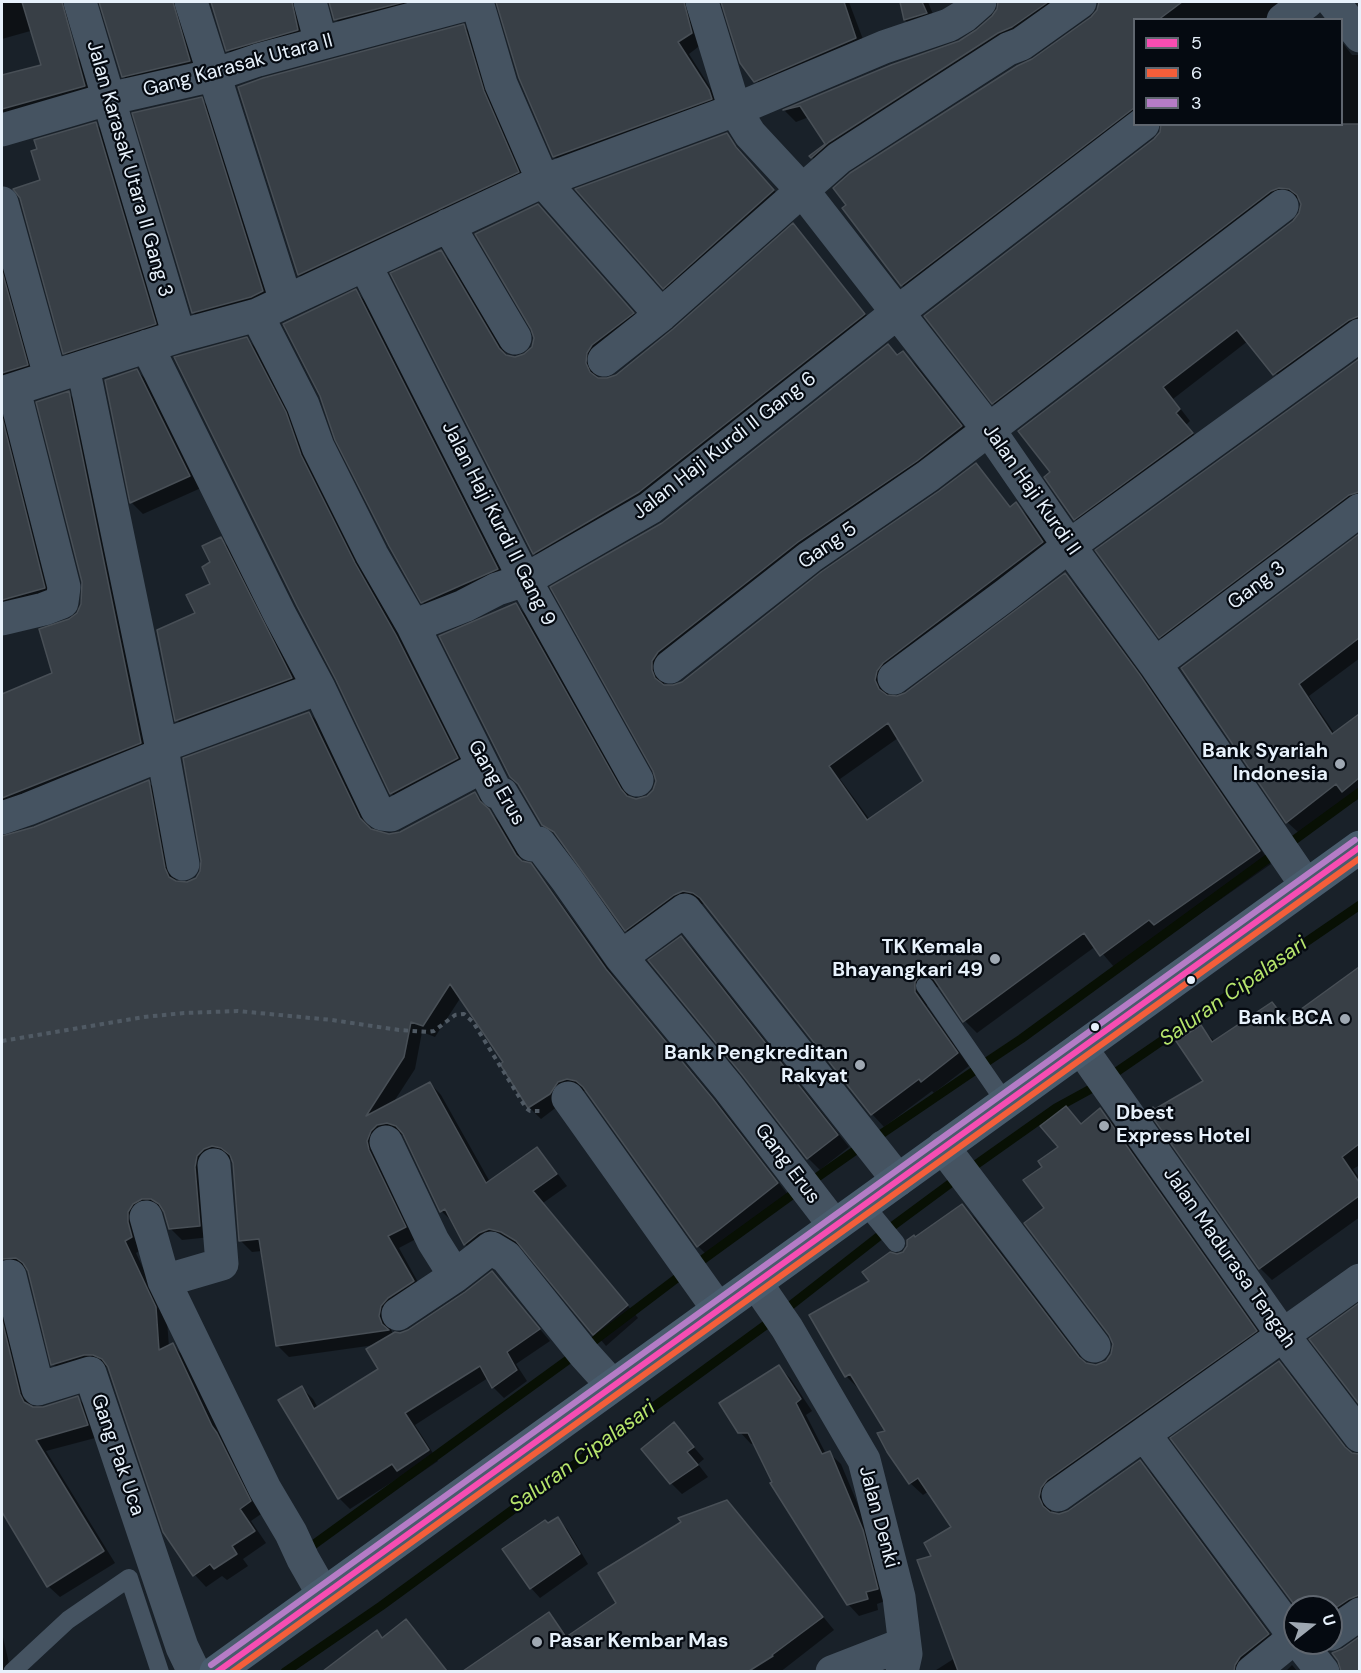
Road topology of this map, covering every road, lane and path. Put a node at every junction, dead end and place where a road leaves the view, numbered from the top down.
1 (80, 2) edge
2 (191, 2) edge
3 (310, 2) edge
4 (476, 2) edge
5 (702, 2) edge
6 (980, 2) edge
7 (1080, 2) edge
8 (1307, 2) edge
9 (1333, 2) edge
10 (1286, 18) edge
11 (1359, 36) edge
12 (321, 44) junction
13 (214, 75) junction
14 (108, 99) junction
15 (735, 110) junction
16 (1140, 126) edge
17 (2, 130) edge
18 (543, 181) junction
19 (802, 190) junction
20 (2, 203) edge
21 (1282, 206) dead end
22 (448, 225) junction
23 (365, 265) junction
24 (286, 302) junction
25 (898, 312) junction
26 (257, 315) junction
27 (660, 315) junction
28 (1359, 335) edge
29 (179, 336) junction
30 (515, 338) dead end
31 (147, 346) junction
32 (604, 360) dead end
33 (83, 367) junction
34 (50, 376) junction
35 (8, 391) edge
36 (989, 430) junction
37 (1359, 510) edge
38 (1070, 546) junction
39 (525, 580) junction
40 (2, 619) edge
41 (413, 627) junction
42 (1155, 664) junction
43 (670, 667) dead end
44 (894, 678) dead end
45 (319, 688) junction
46 (163, 750) junction
47 (483, 766) junction
48 (637, 780) dead end
49 (2, 818) edge
50 (1359, 847) edge
51 (183, 864) dead end
52 (1306, 885) junction
53 (621, 957) junction
54 (925, 986) dead end
55 (2, 1041) edge
56 (1080, 1048) junction
57 (568, 1098) joint
58 (1005, 1102) junction
59 (386, 1142) dead end
60 (944, 1147) junction
61 (214, 1165) dead end
62 (898, 1180) junction
63 (864, 1204) junction
64 (146, 1217) dead end
65 (834, 1226) junction
66 (896, 1244) dead end
67 (456, 1276) junction
68 (2, 1278) edge
69 (1359, 1280) edge
70 (164, 1281) junction
71 (756, 1282) junction
72 (718, 1309) junction
73 (398, 1314) dead end
74 (1282, 1334) junction
75 (1094, 1346) dead end
76 (612, 1385) junction
77 (1144, 1434) junction
78 (1359, 1436) edge
79 (1058, 1495) dead end
80 (323, 1594) junction
81 (1283, 1609) edge
82 (1359, 1614) edge
83 (1343, 1625) edge
84 (1293, 1655) edge
85 (903, 1658) edge
86 (12, 1671) edge
87 (160, 1671) edge
88 (194, 1671) edge
89 (216, 1671) edge
90 (832, 1671) edge
91 (1252, 1671) edge

1 - 14 street, Jalan Karasak Utara II Gang 3
2 - 13 street
3 - 12 street
4 - 12 street, Gang Karasak Utara II
4 - 18 street
5 - 15 street, Jalan Haji Kurdi II
6 - 15 street
7 - 19 street
8 - 10 street
9 - 11 street
12 - 13 street, Gang Karasak Utara II
13 - 14 street, Gang Karasak Utara II
13 - 24 street
14 - 17 street, Gang Karasak Utara II
14 - 29 street, Jalan Karasak Utara II Gang 3
15 - 18 street
15 - 19 street, Jalan Haji Kurdi II
16 - 25 street, Jalan Haji Kurdi II Gang 6
18 - 22 street
18 - 27 street
19 - 25 street, Jalan Haji Kurdi II
19 - 27 street
20 - 34 street
21 - 36 street, Gang 5
22 - 23 street
22 - 30 street
23 - 24 street
23 - 39 street, Jalan Haji Kurdi II Gang 9
24 - 26 street
25 - 36 street, Jalan Haji Kurdi II
25 - 39 street, Jalan Haji Kurdi II Gang 6
26 - 29 street
26 - 41 street, Gang Erus
27 - 32 street
28 - 38 street
29 - 31 street
31 - 33 street
31 - 45 street
33 - 34 street
33 - 46 street
34 - 35 street
35 - 40 street
36 - 38 street, Jalan Haji Kurdi II
36 - 43 street, Gang 5
37 - 42 street, Gang 3
38 - 42 street, Jalan Haji Kurdi II
38 - 44 street
39 - 41 street, Jalan Haji Kurdi II Gang 6
39 - 48 street, Jalan Haji Kurdi II Gang 9
41 - 47 street, Gang Erus
42 - 52 street, Jalan Haji Kurdi II
45 - 46 street
45 - 47 street
46 - 49 street
46 - 51 street
47 - 53 street, Gang Erus
50 - 52 main road
52 - 56 main road
53 - 62 street
53 - 65 street, Gang Erus
54 - 58 lane
55 - 57 path
56 - 58 main road
56 - 74 street, Jalan Madurasa Tengah
57 - 72 street
58 - 60 main road
59 - 67 street
60 - 62 main road
60 - 75 street
61 - 70 street
62 - 63 main road
63 - 65 main road
63 - 66 lane
64 - 70 street
65 - 71 main road
67 - 73 street
67 - 76 street
68 - 88 street, Gang Pak Uca
69 - 74 street
70 - 80 street
71 - 72 main road
71 - 85 street, Jalan Denki
72 - 76 main road
74 - 77 street
74 - 78 street, Jalan Madurasa Tengah
76 - 80 main road
77 - 79 street
77 - 81 street
80 - 89 main road
82 - 83 street
84 - 91 street
85 - 90 street
86 - 87 lane

